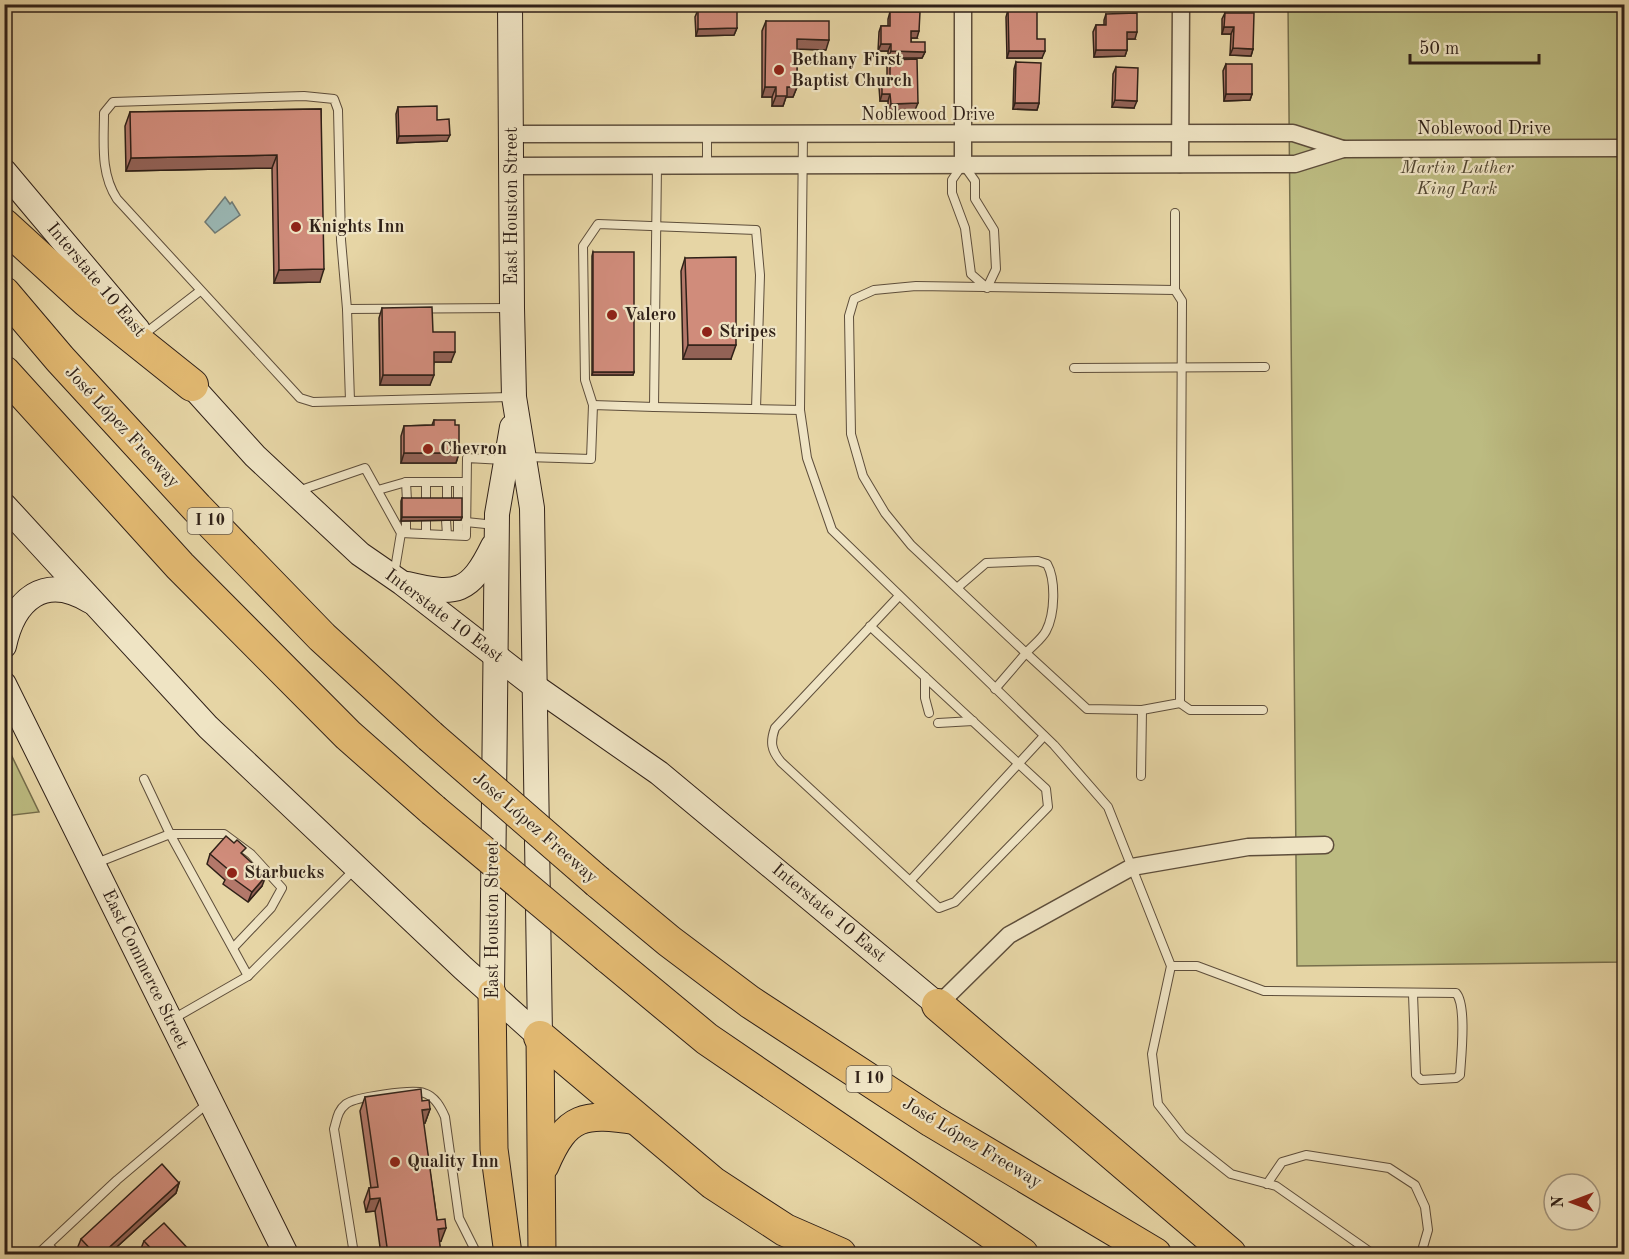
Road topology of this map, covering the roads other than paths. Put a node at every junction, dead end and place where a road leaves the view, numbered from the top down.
1 (510, 4) edge
2 (963, 4) edge
3 (1181, 4) edge
4 (512, 134) junction
5 (707, 134) junction
6 (803, 134) junction
7 (963, 134) junction
8 (1180, 134) junction
9 (1624, 148) edge
10 (1343, 149) junction
11 (963, 164) junction
12 (1180, 164) junction
13 (512, 165) junction
14 (657, 165) junction
15 (707, 165) junction
16 (803, 165) junction
17 (4, 171) edge
18 (1175, 213) dead end
19 (4, 225) edge
20 (656, 228) junction
21 (987, 288) junction
22 (1175, 290) junction
23 (200, 291) junction
24 (4, 293) edge
25 (512, 308) junction
26 (347, 309) junction
27 (142, 335) junction
28 (1183, 367) junction
29 (1265, 367) dead end
30 (1074, 368) dead end
31 (4, 372) edge
32 (192, 385) junction
33 (350, 400) junction
34 (515, 402) junction
35 (593, 405) junction
36 (654, 407) junction
37 (756, 409) junction
38 (800, 410) junction
39 (515, 459) junction
40 (406, 482) junction
41 (426, 482) junction
42 (447, 482) junction
43 (462, 482) junction
44 (378, 490) junction
45 (295, 492) junction
46 (407, 501) edge
47 (426, 501) edge
48 (447, 501) edge
49 (458, 501) edge
50 (4, 505) edge
51 (406, 520) edge
52 (426, 520) edge
53 (446, 520) edge
54 (462, 521) junction
55 (497, 532) junction
56 (404, 533) junction
57 (426, 534) junction
58 (447, 535) junction
59 (398, 580) junction
60 (957, 588) junction
61 (899, 596) junction
62 (97, 605) junction
63 (870, 626) junction
64 (4, 646) edge
65 (494, 653) junction
66 (1026, 653) junction
67 (926, 677) junction
68 (4, 684) edge
69 (537, 688) junction
70 (995, 689) junction
71 (1180, 703) junction
72 (1142, 710) junction
73 (1263, 710) dead end
74 (929, 713) dead end
75 (973, 721) junction
76 (938, 723) dead end
77 (1044, 736) junction
78 (1019, 764) junction
79 (1141, 776) dead end
80 (144, 779) dead end
81 (170, 834) junction
82 (1325, 846) dead end
83 (94, 865) junction
84 (1132, 867) junction
85 (357, 868) junction
86 (910, 881) junction
87 (233, 948) junction
88 (1171, 966) junction
89 (248, 976) junction
90 (492, 993) junction
91 (1413, 994) junction
92 (938, 1005) junction
93 (170, 1021) junction
94 (540, 1037) junction
95 (210, 1100) junction
96 (637, 1121) junction
97 (543, 1170) junction
98 (1267, 1184) junction
99 (48, 1245) junction
100 (38, 1254) edge
101 (57, 1254) edge
102 (286, 1254) edge
103 (354, 1254) edge
104 (477, 1254) edge
105 (508, 1254) edge
106 (542, 1254) edge
107 (840, 1254) edge
108 (1022, 1254) edge
109 (1155, 1254) edge
110 (1230, 1254) edge
111 (1374, 1254) edge
112 (1421, 1254) edge

1 - 4 main road, East Houston Street
2 - 7 street
3 - 8 street
4 - 5 street, Noblewood Drive
4 - 13 main road, East Houston Street
5 - 6 street, Noblewood Drive
5 - 15 lane
6 - 7 street, Noblewood Drive
6 - 16 lane
7 - 8 street, Noblewood Drive
7 - 11 street
8 - 10 street, Noblewood Drive
8 - 12 street
9 - 10 street, Noblewood Drive
10 - 12 street, Noblewood Drive
11 - 12 street, Noblewood Drive
11 - 16 street, Noblewood Drive
11 - 21 lane
11 - 21 lane
13 - 14 street, Noblewood Drive
13 - 25 main road, East Houston Street
14 - 15 street, Noblewood Drive
14 - 20 lane
15 - 16 street, Noblewood Drive
16 - 38 lane
17 - 27 main road, Interstate 10 East
18 - 22 lane
19 - 32 highway
20 - 35 lane
20 - 36 lane
20 - 37 lane
21 - 22 lane
21 - 60 lane
22 - 28 lane
23 - 26 lane
23 - 27 lane
23 - 33 lane
24 - 109 highway, José López Freeway / I 10, bridge
25 - 26 lane
25 - 34 main road, East Houston Street
26 - 33 lane
27 - 32 main road, Interstate 10 East
28 - 29 lane
28 - 30 lane
28 - 71 lane
31 - 108 highway, bridge
32 - 45 main road, Interstate 10 East
33 - 34 lane
34 - 39 main road, East Houston Street
35 - 36 lane
35 - 39 lane
36 - 37 lane
37 - 38 lane
38 - 61 lane
39 - 43 lane
39 - 55 main road, East Houston Street
39 - 69 main road, East Houston Street
40 - 41 lane
40 - 44 lane
40 - 46 lane
41 - 42 lane
41 - 47 lane
42 - 43 lane
42 - 48 lane
43 - 49 lane
43 - 54 lane
44 - 45 lane
44 - 56 lane
45 - 59 main road, Interstate 10 East
50 - 62 main road
51 - 56 lane
52 - 57 lane
53 - 58 lane
54 - 55 lane
54 - 58 lane
55 - 59 main road
55 - 65 main road, East Houston Street
56 - 57 lane
56 - 59 lane
57 - 58 lane
59 - 65 main road, Interstate 10 East
60 - 66 lane
60 - 66 lane
61 - 63 lane
61 - 70 lane
62 - 64 main road
62 - 85 main road
63 - 67 lane
63 - 86 lane
65 - 69 main road, Interstate 10 East
65 - 90 main road, East Houston Street
66 - 70 lane
66 - 72 lane
67 - 74 lane
67 - 75 lane
68 - 83 main road, East Commerce Street
69 - 92 main road, Interstate 10 East
69 - 94 main road, East Houston Street
70 - 77 lane
71 - 72 lane
71 - 73 lane
72 - 79 lane
75 - 76 lane
75 - 78 lane
77 - 78 lane
77 - 84 lane
78 - 86 lane
78 - 86 lane
80 - 81 lane
81 - 83 lane
81 - 87 lane
81 - 87 lane
82 - 84 street
83 - 93 main road, East Commerce Street
84 - 88 lane
84 - 92 street
85 - 89 lane
85 - 90 main road
87 - 89 lane
88 - 91 lane
88 - 98 lane
89 - 93 lane
90 - 94 main road
90 - 105 main road, East Houston Street
91 - 91 lane
92 - 110 highway
93 - 95 main road, East Commerce Street
94 - 96 highway
94 - 97 main road, East Houston Street
95 - 99 lane
95 - 102 main road, East Commerce Street
96 - 97 main road
96 - 107 highway
97 - 106 main road, East Houston Street
98 - 111 lane
98 - 112 lane
99 - 100 lane
99 - 101 lane
103 - 104 lane

